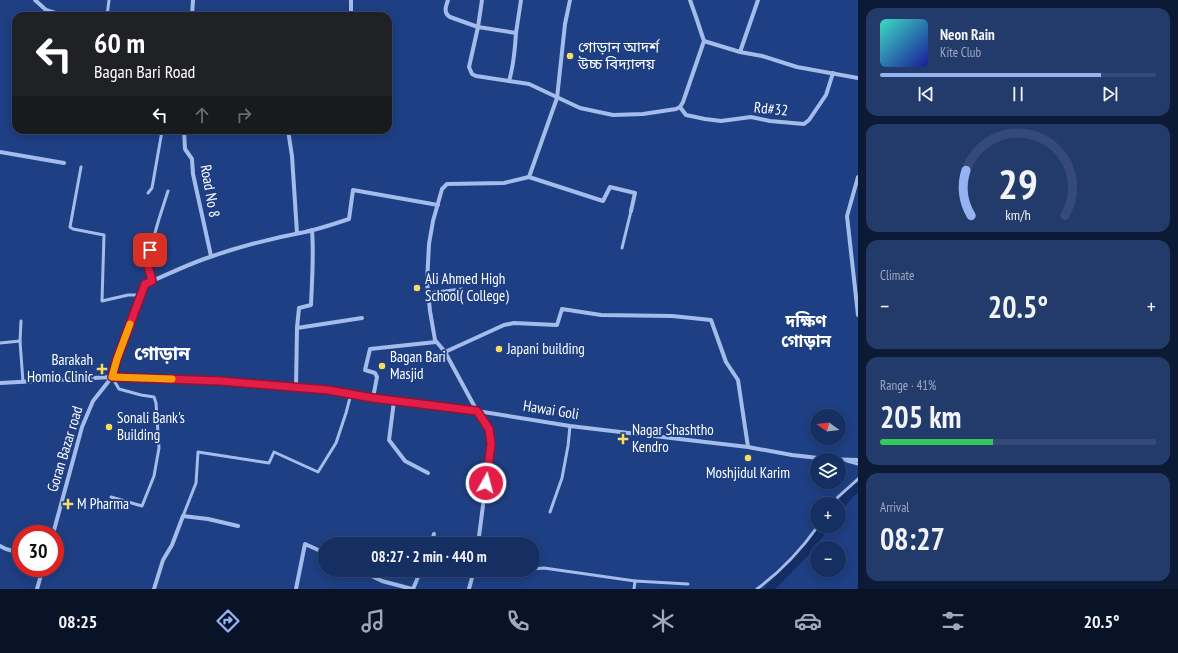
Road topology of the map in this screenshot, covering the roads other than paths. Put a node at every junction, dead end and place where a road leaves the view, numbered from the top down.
1 (35, 0) edge
2 (109, 0) edge
3 (193, 0) edge
4 (352, 0) edge
5 (448, 0) edge
6 (482, 0) edge
7 (521, 0) edge
8 (570, 0) edge
9 (690, 0) edge
10 (758, 0) edge
11 (52, 12) edge
12 (108, 12) edge
13 (192, 12) edge
14 (351, 12) edge
15 (478, 27) junction
16 (516, 33) junction
17 (704, 41) junction
18 (740, 52) junction
19 (833, 74) junction
20 (858, 78) edge
21 (509, 81) junction
22 (558, 98) junction
23 (680, 107) junction
24 (161, 134) edge
25 (184, 134) edge
26 (289, 134) edge
27 (0, 152) edge
28 (64, 163) dead end
29 (81, 167) dead end
30 (529, 176) junction
31 (858, 177) edge
32 (168, 191) dead end
33 (148, 193) dead end
34 (438, 205) junction
35 (631, 211) joint
36 (312, 230) junction
37 (297, 233) junction
38 (622, 248) dead end
39 (211, 256) junction
40 (152, 281) junction
41 (462, 289) dead end
42 (428, 292) junction
43 (141, 294) junction
44 (858, 315) edge
45 (362, 318) dead end
46 (21, 321) dead end
47 (297, 328) junction
48 (20, 341) junction
49 (436, 342) junction
50 (0, 343) edge
51 (445, 352) junction
52 (112, 377) junction
53 (23, 382) junction
54 (0, 383) edge
55 (296, 387) junction
56 (351, 394) junction
57 (373, 398) junction
58 (394, 401) junction
59 (477, 411) junction
60 (570, 426) junction
61 (748, 447) junction
62 (810, 457) edge
63 (846, 460) edge
64 (858, 460) edge
65 (846, 461) edge
66 (858, 464) edge
67 (428, 473) dead end
68 (858, 479) edge
69 (110, 497) dead end
70 (838, 497) edge
71 (550, 512) dead end
72 (183, 516) junction
73 (55, 525) edge
74 (238, 526) dead end
75 (813, 533) edge
76 (434, 534) dead end
77 (433, 537) edge
78 (479, 537) edge
79 (0, 546) edge
80 (318, 550) edge
81 (12, 551) edge
82 (540, 569) edge
83 (41, 577) edge
84 (374, 577) edge
85 (418, 577) edge
86 (472, 577) edge
87 (635, 582) junction
88 (688, 584) dead end
89 (37, 589) edge
90 (154, 589) edge
91 (296, 589) edge
92 (412, 589) edge
93 (469, 589) edge
94 (634, 589) edge
95 (757, 589) edge

1 - 11 street
2 - 12 lane
3 - 13 street
4 - 14 street
5 - 15 street
6 - 15 street
7 - 16 street
8 - 22 street
9 - 17 street
10 - 18 street
15 - 16 street
15 - 21 street
16 - 21 street
17 - 18 street
17 - 23 street
18 - 19 street
19 - 20 street
19 - 23 street, Rd#32
21 - 22 street
22 - 23 street
22 - 30 street
24 - 33 lane
25 - 39 street, Road No 8
26 - 37 street
27 - 28 street
29 - 43 lane
30 - 34 street
30 - 35 street
31 - 44 street
32 - 40 lane
34 - 36 street
34 - 42 street
35 - 38 lane
36 - 37 street
36 - 47 street
37 - 39 street
39 - 40 street
40 - 43 street
41 - 42 lane
42 - 49 street
43 - 52 street
45 - 47 street
46 - 48 lane
47 - 55 street
48 - 50 lane
48 - 53 lane
49 - 51 street
49 - 57 street
51 - 59 street
51 - 61 street
52 - 53 street, Hawai Goli
52 - 55 street, Hawai Goli
52 - 69 lane
52 - 73 street, Goran Bazar road
53 - 54 street, Hawai Goli
55 - 56 street, Hawai Goli
56 - 57 street, Hawai Goli
56 - 72 lane
57 - 58 street, Hawai Goli
58 - 59 street, Hawai Goli
58 - 67 street
59 - 60 street, Hawai Goli
59 - 78 street
60 - 61 street, Hawai Goli
60 - 71 lane
61 - 62 street, Hawai Goli
63 - 64 street, Hawai Goli
65 - 66 lane
68 - 70 lane
72 - 74 street
72 - 90 street
75 - 95 lane
76 - 77 street
79 - 81 street
80 - 91 street
82 - 87 lane
83 - 89 street
84 - 92 street
85 - 92 street
86 - 93 street
87 - 88 lane
87 - 94 lane

